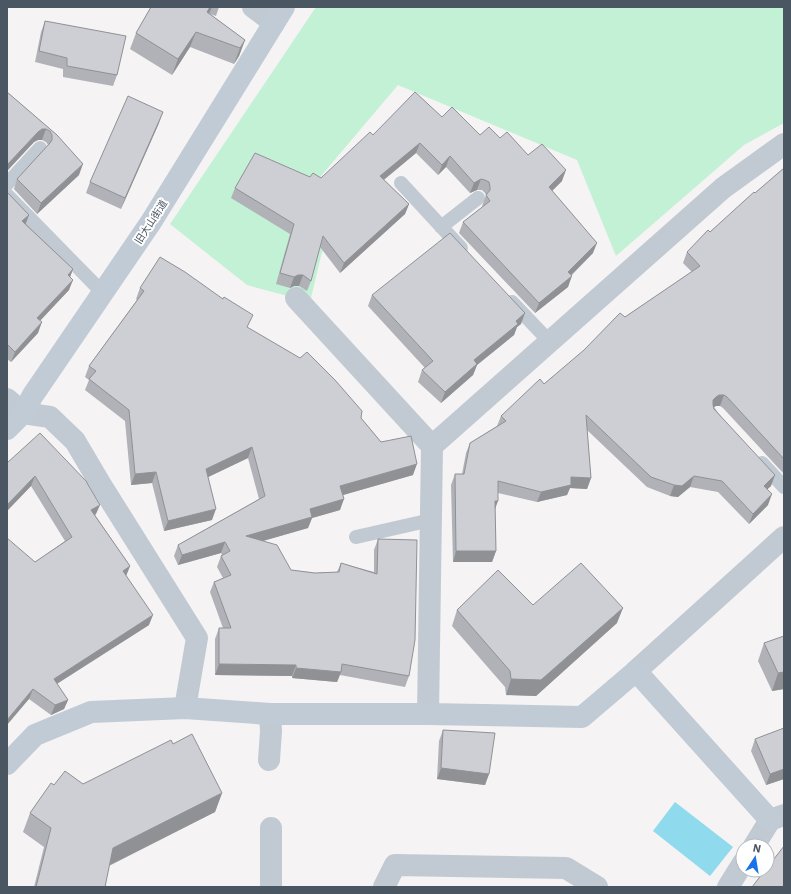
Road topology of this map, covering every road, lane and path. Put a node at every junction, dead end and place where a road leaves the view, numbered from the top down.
1 (253, 7) edge
2 (279, 15) edge
3 (784, 144) edge
4 (40, 148) dead end
5 (401, 183) dead end
6 (7, 184) edge
7 (7, 195) edge
8 (478, 198) dead end
9 (442, 227) junction
10 (468, 256) edge
11 (501, 290) edge
12 (103, 293) junction
13 (296, 298) dead end
14 (549, 341) junction
15 (15, 406) edge
16 (7, 429) edge
17 (432, 446) junction
18 (753, 453) edge
19 (784, 487) edge
20 (431, 520) junction
21 (356, 537) dead end
22 (784, 537) edge
23 (636, 671) junction
24 (185, 708) junction
25 (270, 714) junction
26 (428, 714) junction
27 (269, 760) dead end
28 (7, 764) edge
29 (777, 818) edge
30 (271, 828) dead end
31 (761, 838) edge
32 (735, 876) edge
33 (271, 887) edge
34 (384, 887) edge
35 (597, 887) edge
36 (728, 887) edge

1 - 2 street
2 - 12 street, 旧大山街道
3 - 14 street
4 - 6 lane
5 - 9 lane
7 - 12 lane
8 - 9 lane
9 - 10 lane
11 - 14 lane
12 - 15 street, 旧大山街道
13 - 17 street
14 - 17 street
15 - 16 street, 旧大山街道
15 - 24 street
17 - 20 street
18 - 19 lane
20 - 21 lane
20 - 26 street
22 - 23 street
23 - 26 street
23 - 29 street
24 - 25 street
24 - 28 street
25 - 26 street
25 - 27 street
29 - 31 street
30 - 33 street
32 - 36 street
34 - 35 street

